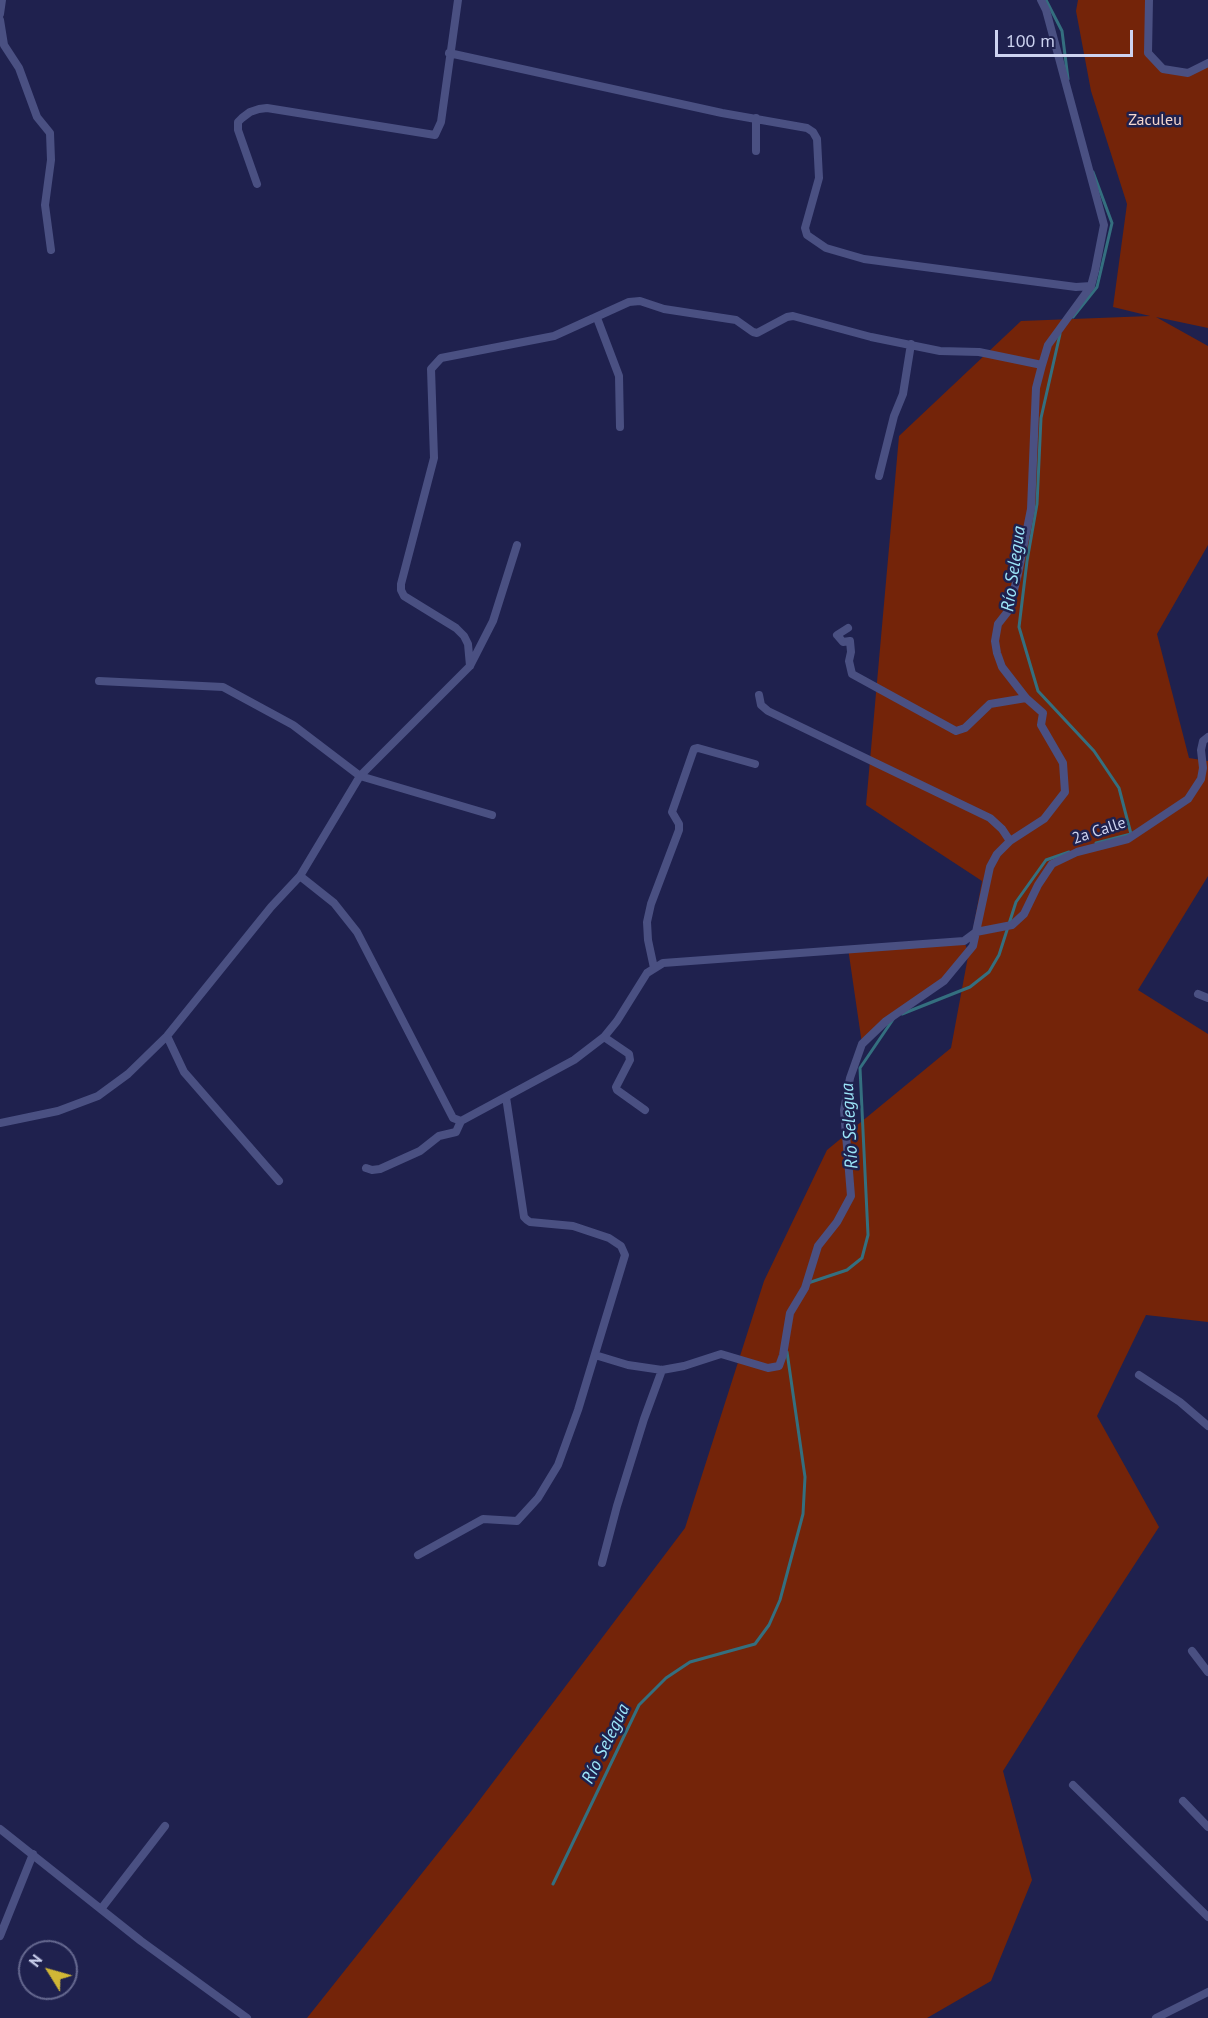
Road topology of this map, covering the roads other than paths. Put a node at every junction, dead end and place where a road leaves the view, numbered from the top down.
1 (2, 0) edge
2 (458, 0) edge
3 (1041, 0) edge
4 (1149, 0) edge
5 (0, 14) edge
6 (0, 20) edge
7 (450, 53) junction
8 (1208, 63) edge
9 (756, 118) junction
10 (756, 152) dead end
11 (257, 184) dead end
12 (51, 250) dead end
13 (1090, 286) junction
14 (597, 318) junction
15 (911, 344) junction
16 (1042, 365) junction
17 (620, 427) dead end
18 (879, 476) dead end
19 (518, 545) dead end
20 (848, 628) dead end
21 (470, 666) junction
22 (99, 681) dead end
23 (759, 695) dead end
24 (1026, 698) junction
25 (1208, 737) edge
26 (755, 764) dead end
27 (360, 776) junction
28 (492, 815) dead end
29 (1010, 841) junction
30 (300, 876) junction
31 (976, 932) junction
32 (654, 968) junction
33 (1198, 994) dead end
34 (1208, 998) edge
35 (167, 1036) junction
36 (604, 1037) junction
37 (506, 1097) junction
38 (645, 1110) dead end
39 (461, 1121) junction
40 (0, 1122) edge
41 (366, 1168) dead end
42 (279, 1181) dead end
43 (595, 1355) junction
44 (662, 1370) junction
45 (1139, 1375) dead end
46 (1208, 1426) edge
47 (418, 1555) dead end
48 (602, 1563) dead end
49 (1192, 1651) dead end
50 (1208, 1672) edge
51 (1073, 1785) dead end
52 (1183, 1801) dead end
53 (165, 1826) dead end
54 (1208, 1827) edge
55 (0, 1829) edge
56 (33, 1854) junction
57 (101, 1909) junction
58 (1208, 1917) edge
59 (0, 1935) edge
60 (1208, 1992) edge
61 (247, 2018) edge
62 (1156, 2018) edge

1 - 5 street
2 - 7 street
3 - 13 street
4 - 8 street
6 - 12 street
7 - 9 street
7 - 11 street
9 - 10 street
9 - 13 street
13 - 16 street
14 - 15 street
14 - 17 street
14 - 21 street
15 - 16 street
15 - 18 street
16 - 24 street
19 - 21 street
20 - 24 street
21 - 27 street
22 - 27 street
23 - 29 street
24 - 29 street
25 - 31 street, 2a Calle
26 - 32 street
27 - 28 street
27 - 30 street
29 - 31 street
30 - 35 street
30 - 39 street
31 - 32 street, 2a Calle
31 - 44 street
32 - 36 street
33 - 34 street
35 - 40 street
35 - 42 street
36 - 37 street
36 - 38 street
37 - 39 street
37 - 43 street
39 - 41 street
43 - 44 street
43 - 47 street
44 - 48 street
45 - 46 street
49 - 50 street
51 - 58 street
52 - 54 street
53 - 57 street
55 - 56 street
56 - 57 street
56 - 59 street
57 - 61 street
60 - 62 street

